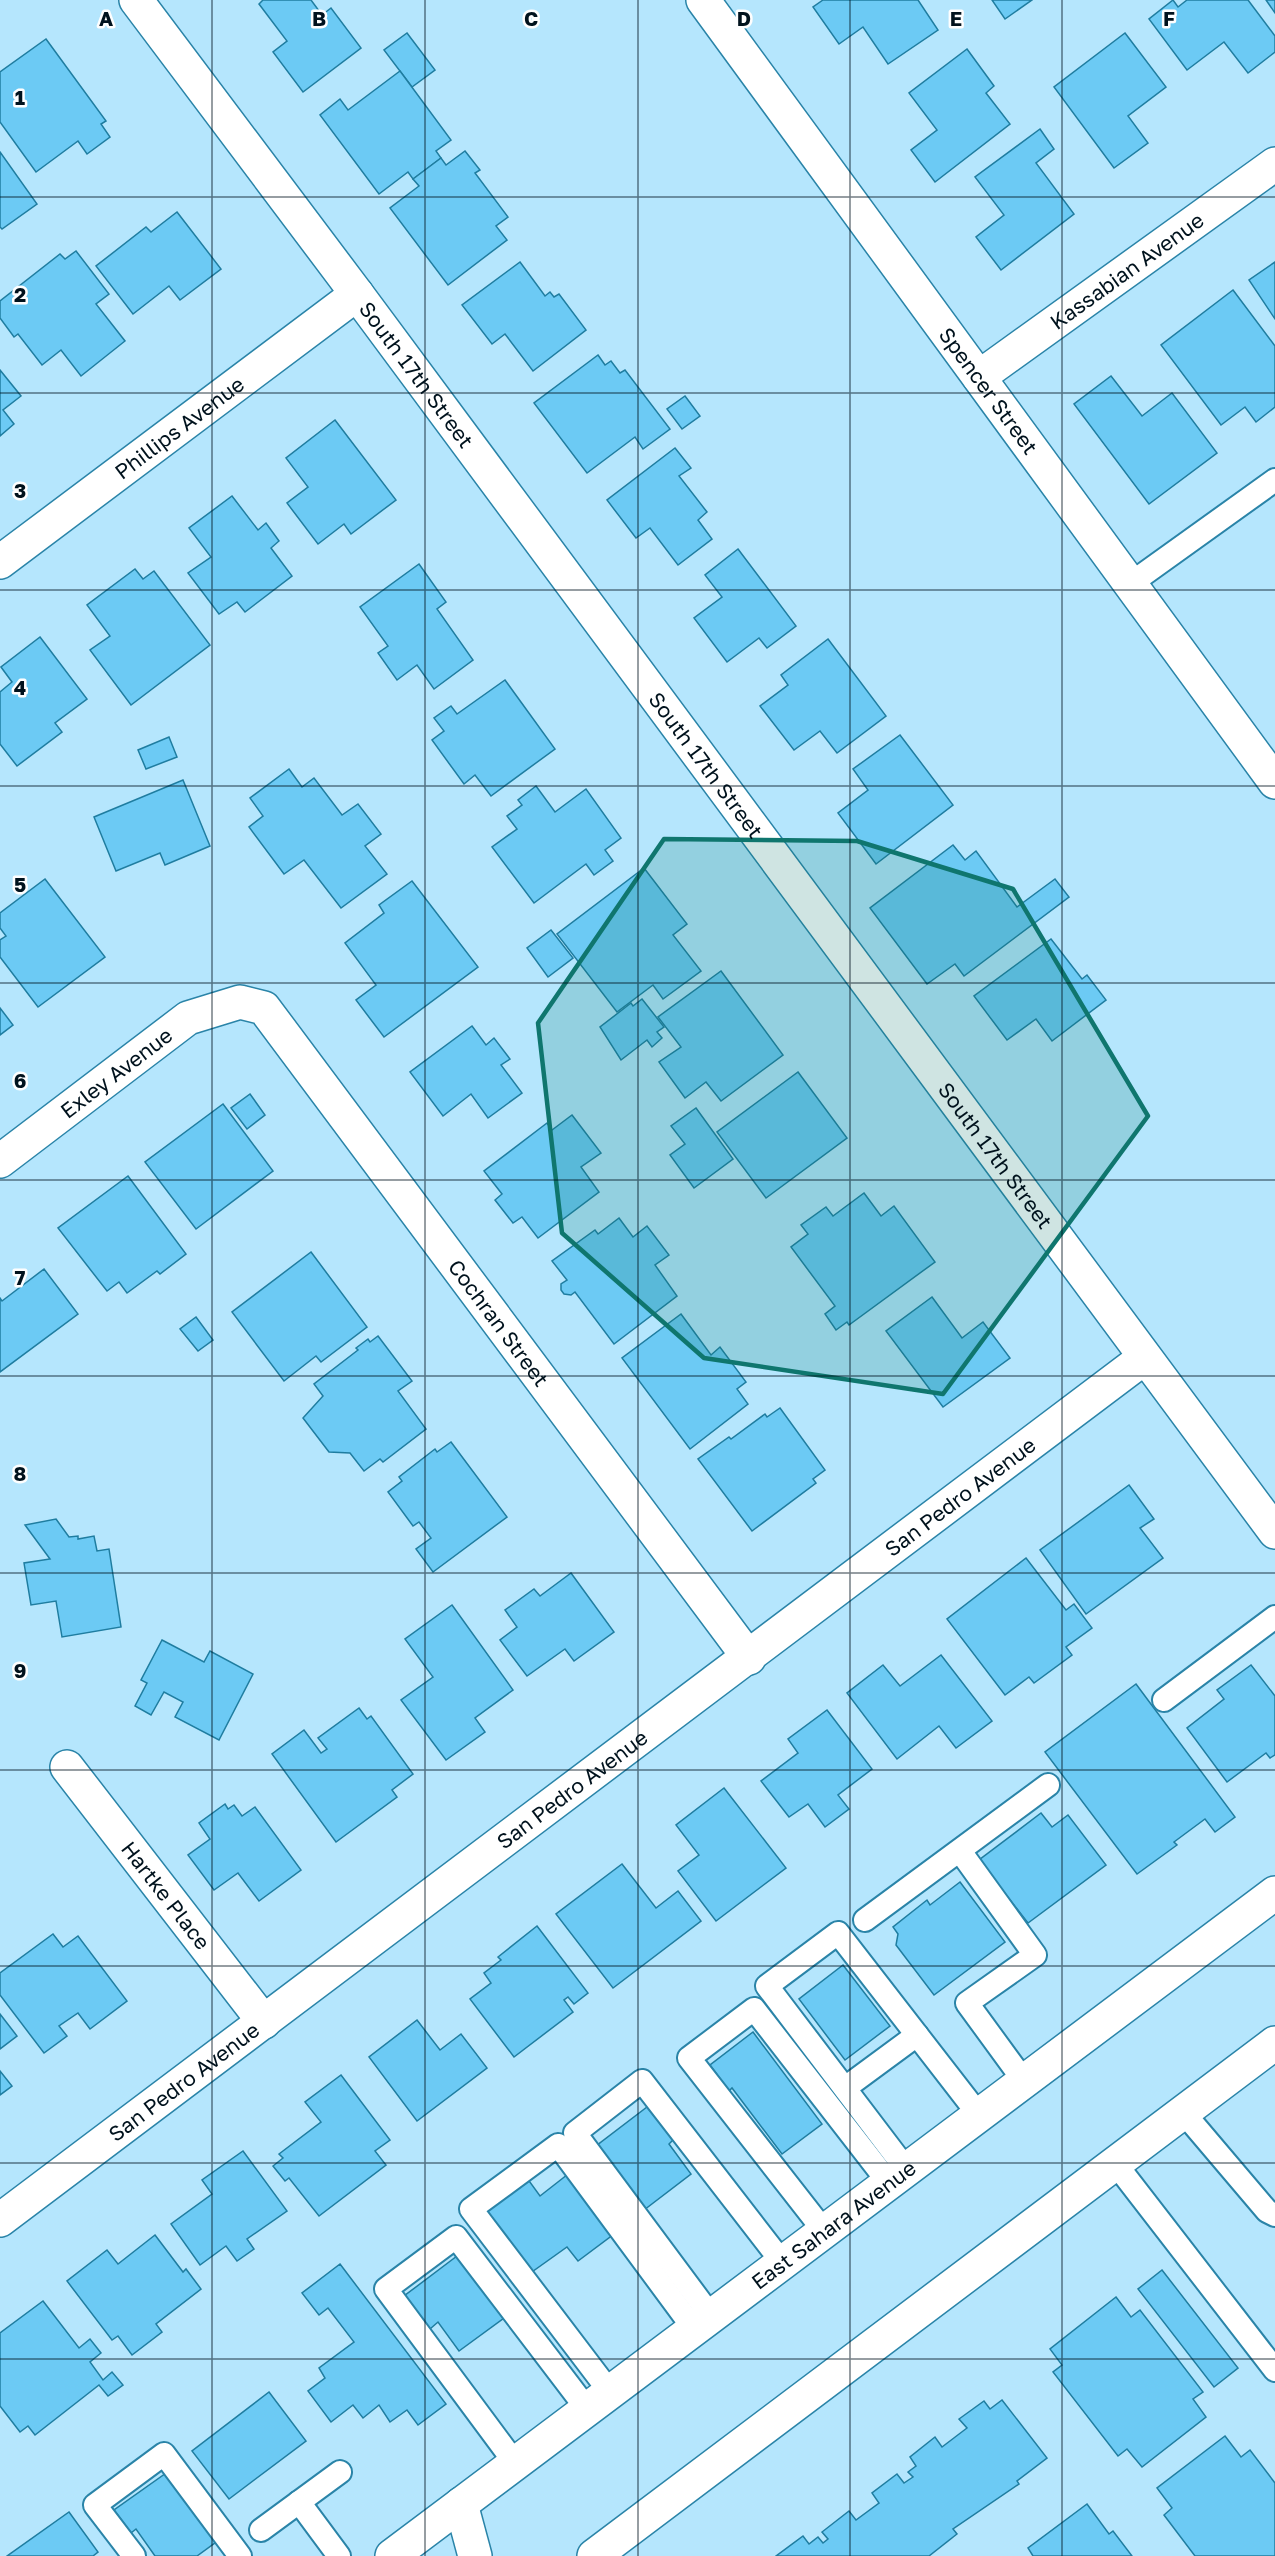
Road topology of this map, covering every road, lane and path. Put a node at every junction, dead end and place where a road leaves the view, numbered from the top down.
1 (136, 0) edge
2 (714, 4) edge
3 (1275, 164) edge
4 (357, 294) junction
5 (979, 377) junction
6 (1275, 480) edge
7 (0, 562) edge
8 (1130, 584) junction
9 (1275, 782) edge
10 (240, 1002) joint
11 (0, 1161) edge
12 (1144, 1358) junction
13 (1275, 1532) edge
14 (1275, 1617) edge
15 (749, 1658) junction
16 (1164, 1700) dead end
17 (66, 1767) dead end
18 (1048, 1785) dead end
19 (960, 1851) junction
20 (1275, 1893) edge
21 (865, 1920) dead end
22 (264, 2022) junction
23 (917, 2035) junction
24 (1275, 2043) edge
25 (1024, 2081) junction
26 (845, 2088) junction
27 (1183, 2112) junction
28 (979, 2115) junction
29 (1115, 2163) junction
30 (898, 2176) junction
31 (1275, 2215) edge
32 (0, 2220) edge
33 (824, 2231) junction
34 (782, 2262) junction
35 (703, 2322) junction
36 (1275, 2370) edge
37 (598, 2401) junction
38 (515, 2463) junction
39 (340, 2472) dead end
40 (299, 2502) junction
41 (461, 2504) junction
42 (261, 2530) dead end
43 (601, 2553) edge
44 (134, 2556) edge
45 (240, 2556) edge
46 (339, 2556) edge
47 (392, 2556) edge
48 (475, 2556) edge

1 - 4 street, South 17th Street
2 - 5 street, Spencer Street
3 - 5 street, Kassabian Avenue
4 - 7 street, Phillips Avenue
4 - 12 street, South 17th Street
5 - 8 street, Spencer Street
6 - 8 lane
8 - 9 street, Spencer Street
10 - 11 street, Exley Avenue
10 - 15 street, Cochran Street
12 - 13 street, South 17th Street
12 - 15 street, San Pedro Avenue
14 - 16 lane
15 - 22 street, San Pedro Avenue
17 - 22 street, Hartke Place
18 - 19 lane
19 - 21 lane
19 - 25 lane
20 - 25 street, East Sahara Avenue
22 - 32 street, San Pedro Avenue
23 - 26 lane
23 - 26 lane
23 - 28 lane
24 - 27 street
25 - 28 street, East Sahara Avenue
26 - 30 lane
27 - 29 street
27 - 31 lane
28 - 30 street, East Sahara Avenue
29 - 36 lane
29 - 43 street
30 - 33 street, East Sahara Avenue
30 - 33 lane
33 - 34 street, East Sahara Avenue
34 - 35 street, East Sahara Avenue
34 - 35 lane
35 - 37 street, East Sahara Avenue
35 - 37 lane
37 - 38 street, East Sahara Avenue
37 - 38 lane
38 - 41 street, East Sahara Avenue
39 - 40 lane
40 - 42 lane
40 - 46 lane
41 - 47 street, East Sahara Avenue
41 - 48 street
44 - 45 lane

